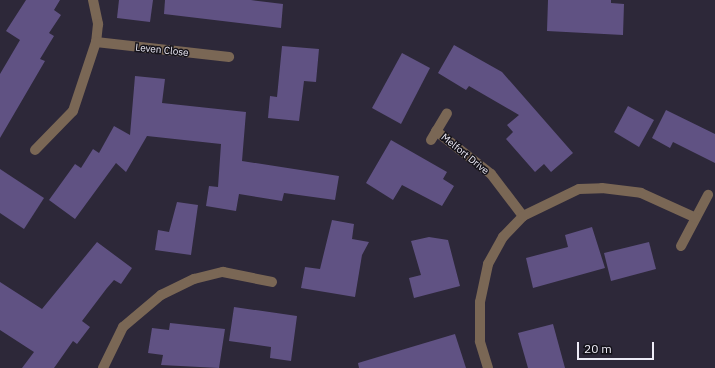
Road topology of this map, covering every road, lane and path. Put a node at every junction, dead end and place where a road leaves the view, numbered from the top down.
1 (93, 0) edge
2 (96, 42) junction
3 (229, 57) dead end
4 (447, 113) dead end
5 (436, 130) junction
6 (431, 140) dead end
7 (35, 150) dead end
8 (708, 195) dead end
9 (523, 216) junction
10 (696, 218) junction
11 (681, 246) dead end
12 (272, 282) dead end
13 (103, 368) edge
14 (488, 368) edge

1 - 2 street
2 - 3 street, Leven Close
2 - 7 street
4 - 5 street, Melfort Drive
5 - 6 street, Melfort Drive
5 - 9 street, Melfort Drive
8 - 10 street
9 - 10 street
9 - 14 street
10 - 11 street
12 - 13 street

